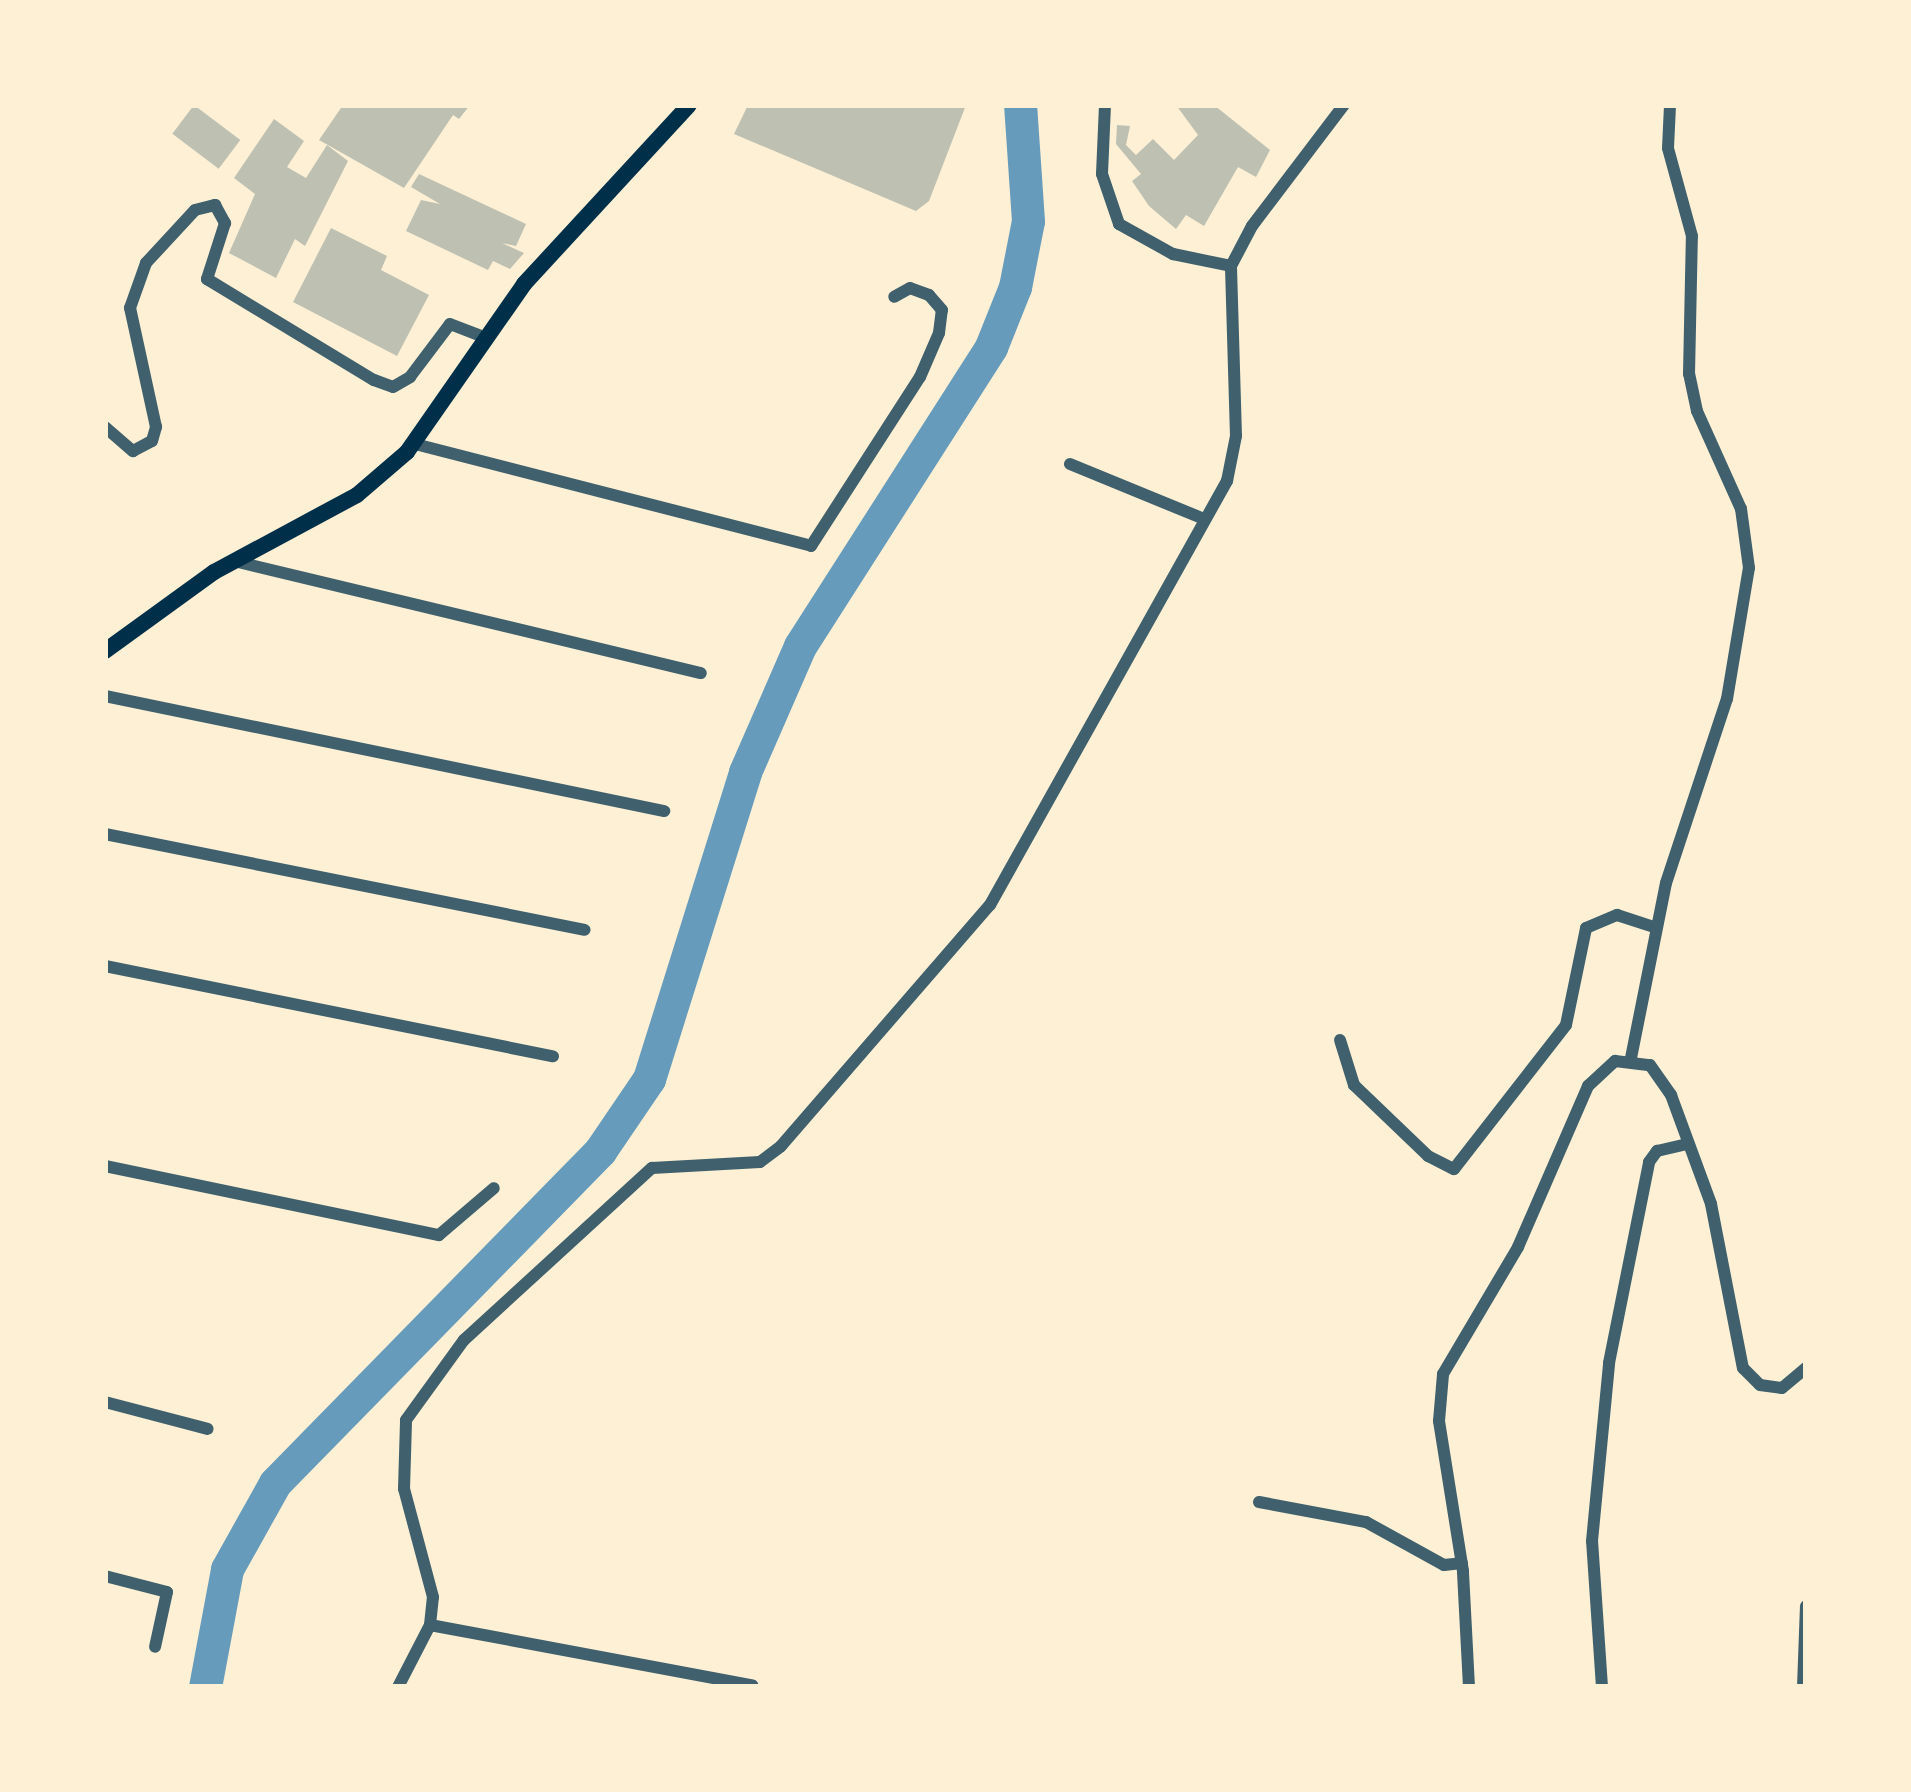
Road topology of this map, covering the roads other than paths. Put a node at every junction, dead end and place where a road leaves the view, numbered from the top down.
1 (689, 105) edge
2 (1105, 105) edge
3 (1344, 105) edge
4 (1670, 105) edge
5 (1231, 266) junction
6 (894, 297) dead end
7 (488, 338) junction
8 (105, 427) edge
9 (415, 444) junction
10 (1070, 464) dead end
11 (1204, 519) junction
12 (234, 561) junction
13 (105, 651) edge
14 (701, 673) dead end
15 (105, 695) edge
16 (664, 812) dead end
17 (105, 834) edge
18 (1655, 927) junction
19 (584, 931) dead end
20 (105, 966) edge
21 (1340, 1040) dead end
22 (553, 1056) dead end
23 (1631, 1058) junction
24 (1688, 1144) junction
25 (105, 1166) edge
26 (494, 1188) dead end
27 (1806, 1368) edge
28 (105, 1402) edge
29 (208, 1429) dead end
30 (1259, 1502) dead end
31 (1462, 1563) junction
32 (105, 1576) edge
33 (1806, 1606) edge
34 (430, 1625) junction
35 (155, 1647) dead end
36 (752, 1685) edge
37 (398, 1687) edge
38 (1469, 1687) edge
39 (1602, 1687) edge
40 (1803, 1687) edge

1 - 7 main road
2 - 5 street
3 - 5 street
4 - 18 street
5 - 11 street
6 - 9 street
7 - 8 street
7 - 9 main road
9 - 12 main road
10 - 11 street
11 - 34 street
12 - 13 main road
12 - 14 street
15 - 16 street
17 - 19 street
18 - 21 street
18 - 23 street
20 - 22 street
23 - 24 street
23 - 31 street
24 - 27 street
24 - 39 street
25 - 26 street
28 - 29 street
30 - 31 street
31 - 38 street
32 - 35 street
33 - 40 street
34 - 36 street
34 - 37 street

